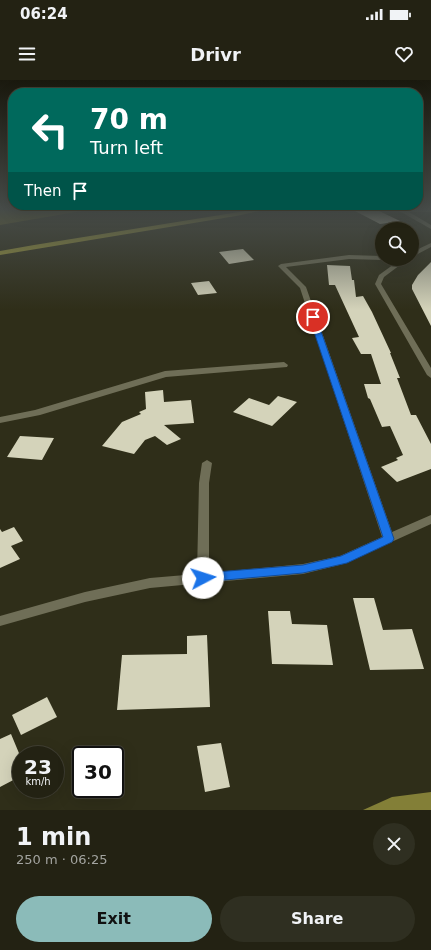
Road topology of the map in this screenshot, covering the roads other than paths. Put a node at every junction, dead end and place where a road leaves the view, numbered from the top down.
1 (25, 242) edge
2 (58, 242) edge
3 (431, 245) edge
4 (0, 246) edge
5 (419, 251) edge
6 (0, 253) edge
7 (375, 258) edge
8 (395, 266) edge
9 (284, 365) dead end
10 (431, 375) edge
11 (0, 420) edge
12 (207, 462) dead end
13 (431, 519) edge
14 (388, 539) junction
15 (203, 578) junction
16 (0, 621) edge

1 - 4 main road
2 - 6 main road
3 - 5 street
7 - 14 street
8 - 10 street
9 - 11 street
12 - 15 street
13 - 14 street
14 - 15 street
15 - 16 street

